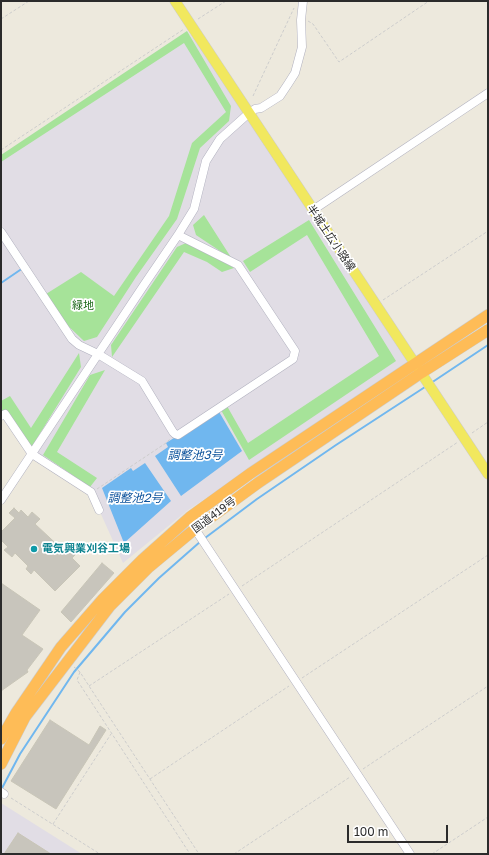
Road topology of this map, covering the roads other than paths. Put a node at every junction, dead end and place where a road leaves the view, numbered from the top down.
1 (175, 1) edge
2 (303, 1) edge
3 (488, 93) edge
4 (249, 113) junction
5 (313, 210) junction
6 (1, 232) edge
7 (178, 235) junction
8 (488, 315) edge
9 (488, 330) edge
10 (98, 354) junction
11 (423, 376) junction
12 (1, 416) edge
13 (32, 454) junction
14 (488, 474) edge
15 (1, 500) edge
16 (99, 510) dead end
17 (190, 517) junction
18 (195, 529) junction
19 (1, 739) edge
20 (1, 764) edge
21 (410, 854) edge

1 - 4 main road, 半城土広小路線
2 - 4 street
3 - 5 street
4 - 5 main road, 半城土広小路線
4 - 7 street
5 - 11 main road, 半城土広小路線
6 - 10 street
7 - 10 street
7 - 10 street
8 - 11 highway, 国道419号
9 - 11 highway, 国道419号
10 - 13 street
11 - 14 main road, 半城土広小路線
11 - 17 highway, 国道419号
11 - 18 highway, 国道419号
12 - 13 street
13 - 15 street
13 - 16 street
17 - 18 street
17 - 19 highway, 国道419号
18 - 20 highway, 国道419号
18 - 21 street

